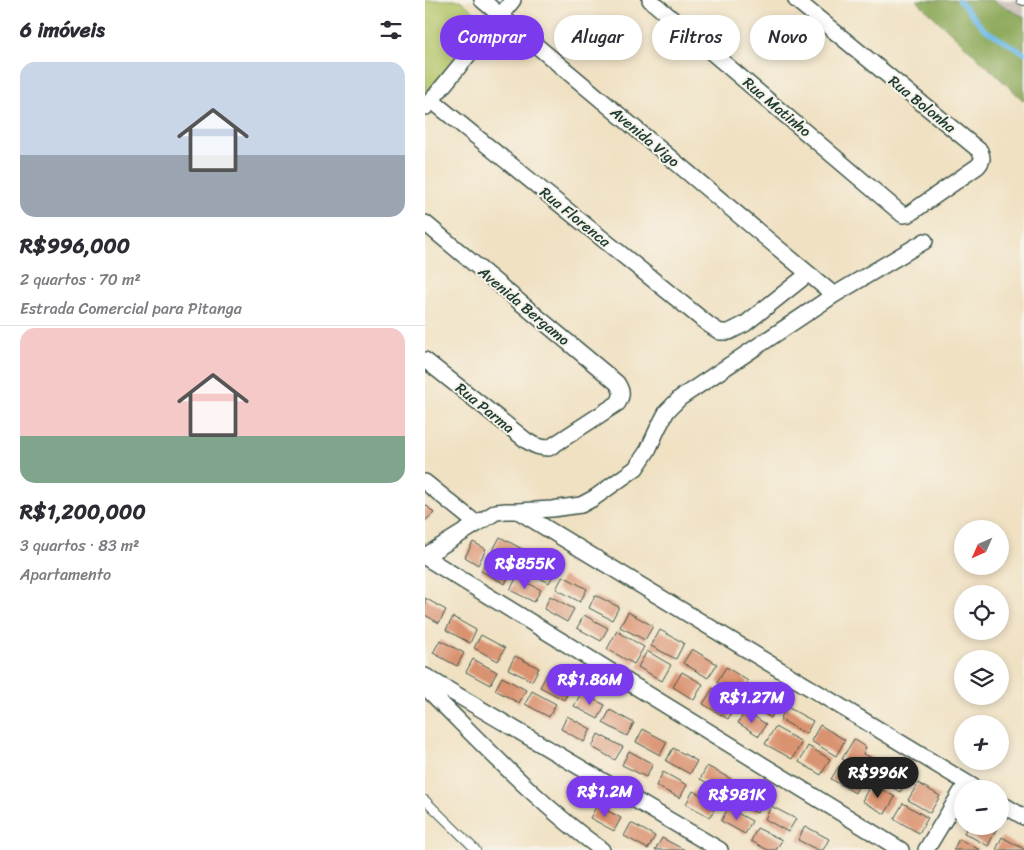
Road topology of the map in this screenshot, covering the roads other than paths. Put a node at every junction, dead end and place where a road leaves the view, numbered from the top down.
1 (482, 0) edge
2 (513, 0) edge
3 (650, 0) edge
4 (796, 0) edge
5 (500, 15) joint
6 (544, 52) edge
7 (464, 60) edge
8 (428, 104) edge
9 (979, 151) joint
10 (425, 223) edge
11 (925, 241) dead end
12 (808, 274) junction
13 (834, 295) junction
14 (425, 360) edge
15 (549, 448) joint
16 (425, 482) edge
17 (518, 512) junction
18 (477, 524) junction
19 (425, 556) edge
20 (425, 676) edge
21 (425, 687) edge
22 (956, 780) edge
23 (425, 800) edge
24 (954, 807) edge
25 (1009, 808) edge
26 (1024, 817) edge
27 (476, 850) edge
28 (602, 850) edge
29 (720, 850) edge
30 (901, 850) edge
31 (926, 850) edge

1 - 5 street, Avenida Vigo
2 - 5 street
3 - 9 street, Rua Matinho
4 - 9 street, Rua Bolonha
6 - 12 street, Avenida Vigo
7 - 8 street
8 - 12 street, Rua Florenca
10 - 15 street, Avenida Bergamo
11 - 13 street
12 - 13 street, Avenida Vigo
13 - 17 street
14 - 15 street, Rua Parma
16 - 18 street
17 - 18 street
17 - 22 street
18 - 19 street
19 - 30 street
20 - 29 street
21 - 28 street
23 - 27 lane
24 - 31 street
25 - 26 street

